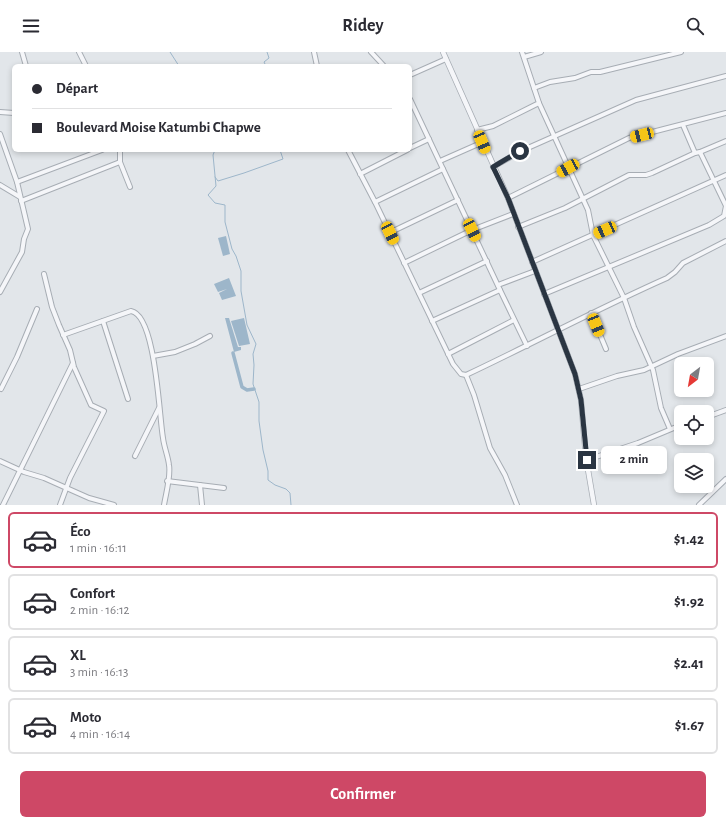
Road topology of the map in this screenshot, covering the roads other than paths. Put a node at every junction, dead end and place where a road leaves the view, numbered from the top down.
1 (22, 52) edge
2 (79, 52) edge
3 (314, 52) edge
4 (371, 52) edge
5 (443, 52) edge
6 (541, 52) edge
7 (681, 52) edge
8 (523, 54) edge
9 (446, 59) junction
10 (25, 64) edge
11 (85, 64) edge
12 (317, 64) edge
13 (382, 64) edge
14 (412, 74) edge
15 (726, 76) edge
16 (534, 88) junction
17 (539, 103) junction
18 (412, 111) edge
19 (0, 112) edge
20 (12, 113) edge
21 (726, 113) edge
22 (683, 125) junction
23 (477, 130) junction
24 (0, 134) edge
25 (553, 136) junction
26 (429, 139) junction
27 (726, 141) edge
28 (482, 142) junction
29 (412, 147) edge
30 (97, 152) edge
31 (120, 152) edge
32 (349, 152) edge
33 (403, 152) edge
34 (698, 152) junction
35 (440, 161) junction
36 (120, 162) junction
37 (493, 167) junction
38 (568, 168) junction
39 (443, 169) junction
40 (360, 174) junction
41 (726, 175) edge
42 (712, 181) junction
43 (16, 182) junction
44 (0, 185) edge
45 (130, 187) dead end
46 (508, 198) junction
47 (582, 198) junction
48 (21, 199) junction
49 (458, 200) junction
50 (375, 202) junction
51 (726, 206) edge
52 (513, 214) junction
53 (518, 226) junction
54 (472, 230) junction
55 (390, 233) junction
56 (593, 235) junction
57 (726, 241) edge
58 (487, 261) junction
59 (532, 262) junction
60 (404, 263) junction
61 (608, 267) junction
62 (535, 271) junction
63 (44, 274) dead end
64 (498, 285) junction
65 (500, 290) junction
66 (0, 292) edge
67 (418, 293) junction
68 (544, 294) junction
69 (624, 298) junction
70 (37, 309) dead end
71 (591, 313) junction
72 (514, 320) junction
73 (103, 321) junction
74 (432, 321) junction
75 (558, 330) junction
76 (63, 335) junction
77 (210, 336) dead end
78 (726, 336) edge
79 (527, 346) junction
80 (606, 349) dead end
81 (448, 354) junction
82 (153, 356) junction
83 (73, 362) junction
84 (651, 367) junction
85 (466, 375) junction
86 (579, 389) junction
87 (0, 390) edge
88 (128, 399) dead end
89 (160, 407) junction
90 (726, 410) edge
91 (714, 414) edge
92 (674, 428) edge
93 (670, 429) junction
94 (135, 456) dead end
95 (587, 460) junction
96 (2, 462) edge
97 (19, 470) junction
98 (726, 479) edge
99 (167, 481) junction
100 (200, 485) junction
101 (66, 488) junction
102 (224, 488) dead end
103 (3, 505) edge
104 (60, 505) edge
105 (114, 505) edge
106 (164, 505) edge
107 (202, 505) edge
108 (517, 505) edge
109 (594, 505) edge
110 (699, 505) edge

1 - 10 street
2 - 11 street
3 - 12 street
4 - 13 street
5 - 9 street
6 - 8 street
7 - 16 street
8 - 16 street
9 - 14 street
9 - 23 street
15 - 25 street
16 - 17 street
17 - 23 street
17 - 25 street
18 - 26 street
19 - 20 street
21 - 22 street
22 - 34 street
22 - 38 street
23 - 28 street
24 - 43 street
25 - 37 street
25 - 38 street
26 - 29 street
26 - 35 street
27 - 34 street
28 - 35 street
28 - 37 street
30 - 43 street
31 - 36 street
32 - 40 street
33 - 40 street
34 - 42 street
34 - 47 street
35 - 39 street
36 - 45 street
36 - 48 street
37 - 46 street
38 - 46 street
38 - 47 street
39 - 49 street
39 - 50 street
40 - 50 street
41 - 42 street
42 - 51 street
42 - 56 street
43 - 48 street
44 - 48 street
46 - 52 street
47 - 53 street
47 - 56 street
48 - 66 street
49 - 54 street
49 - 55 street
50 - 55 street
51 - 61 street
52 - 53 street
52 - 54 street
53 - 59 street
54 - 58 street
54 - 60 street
55 - 60 street
56 - 59 street
56 - 61 street
57 - 69 street
58 - 64 street
58 - 67 street
59 - 62 street
60 - 67 street
61 - 68 street
61 - 69 street
62 - 64 street
62 - 68 street
63 - 76 street
64 - 65 street
65 - 72 street
65 - 74 street
67 - 74 street
68 - 75 street
69 - 71 street
69 - 84 street
70 - 87 street
71 - 75 street
71 - 80 street
72 - 79 street
72 - 81 street
73 - 76 street
73 - 82 street
73 - 88 street
74 - 81 street
75 - 79 street
75 - 86 street
76 - 83 street
77 - 82 street
78 - 84 street
79 - 85 street
81 - 85 street
82 - 89 street
83 - 97 street
83 - 101 street
84 - 86 street
84 - 93 street
85 - 108 street
86 - 95 street
89 - 94 street
89 - 99 street
90 - 91 street
92 - 93 street
93 - 95 street
95 - 109 street
96 - 97 street
97 - 101 street
97 - 103 street
98 - 110 street
99 - 100 street
99 - 106 street
100 - 102 street
100 - 107 street
101 - 104 street
101 - 105 street

